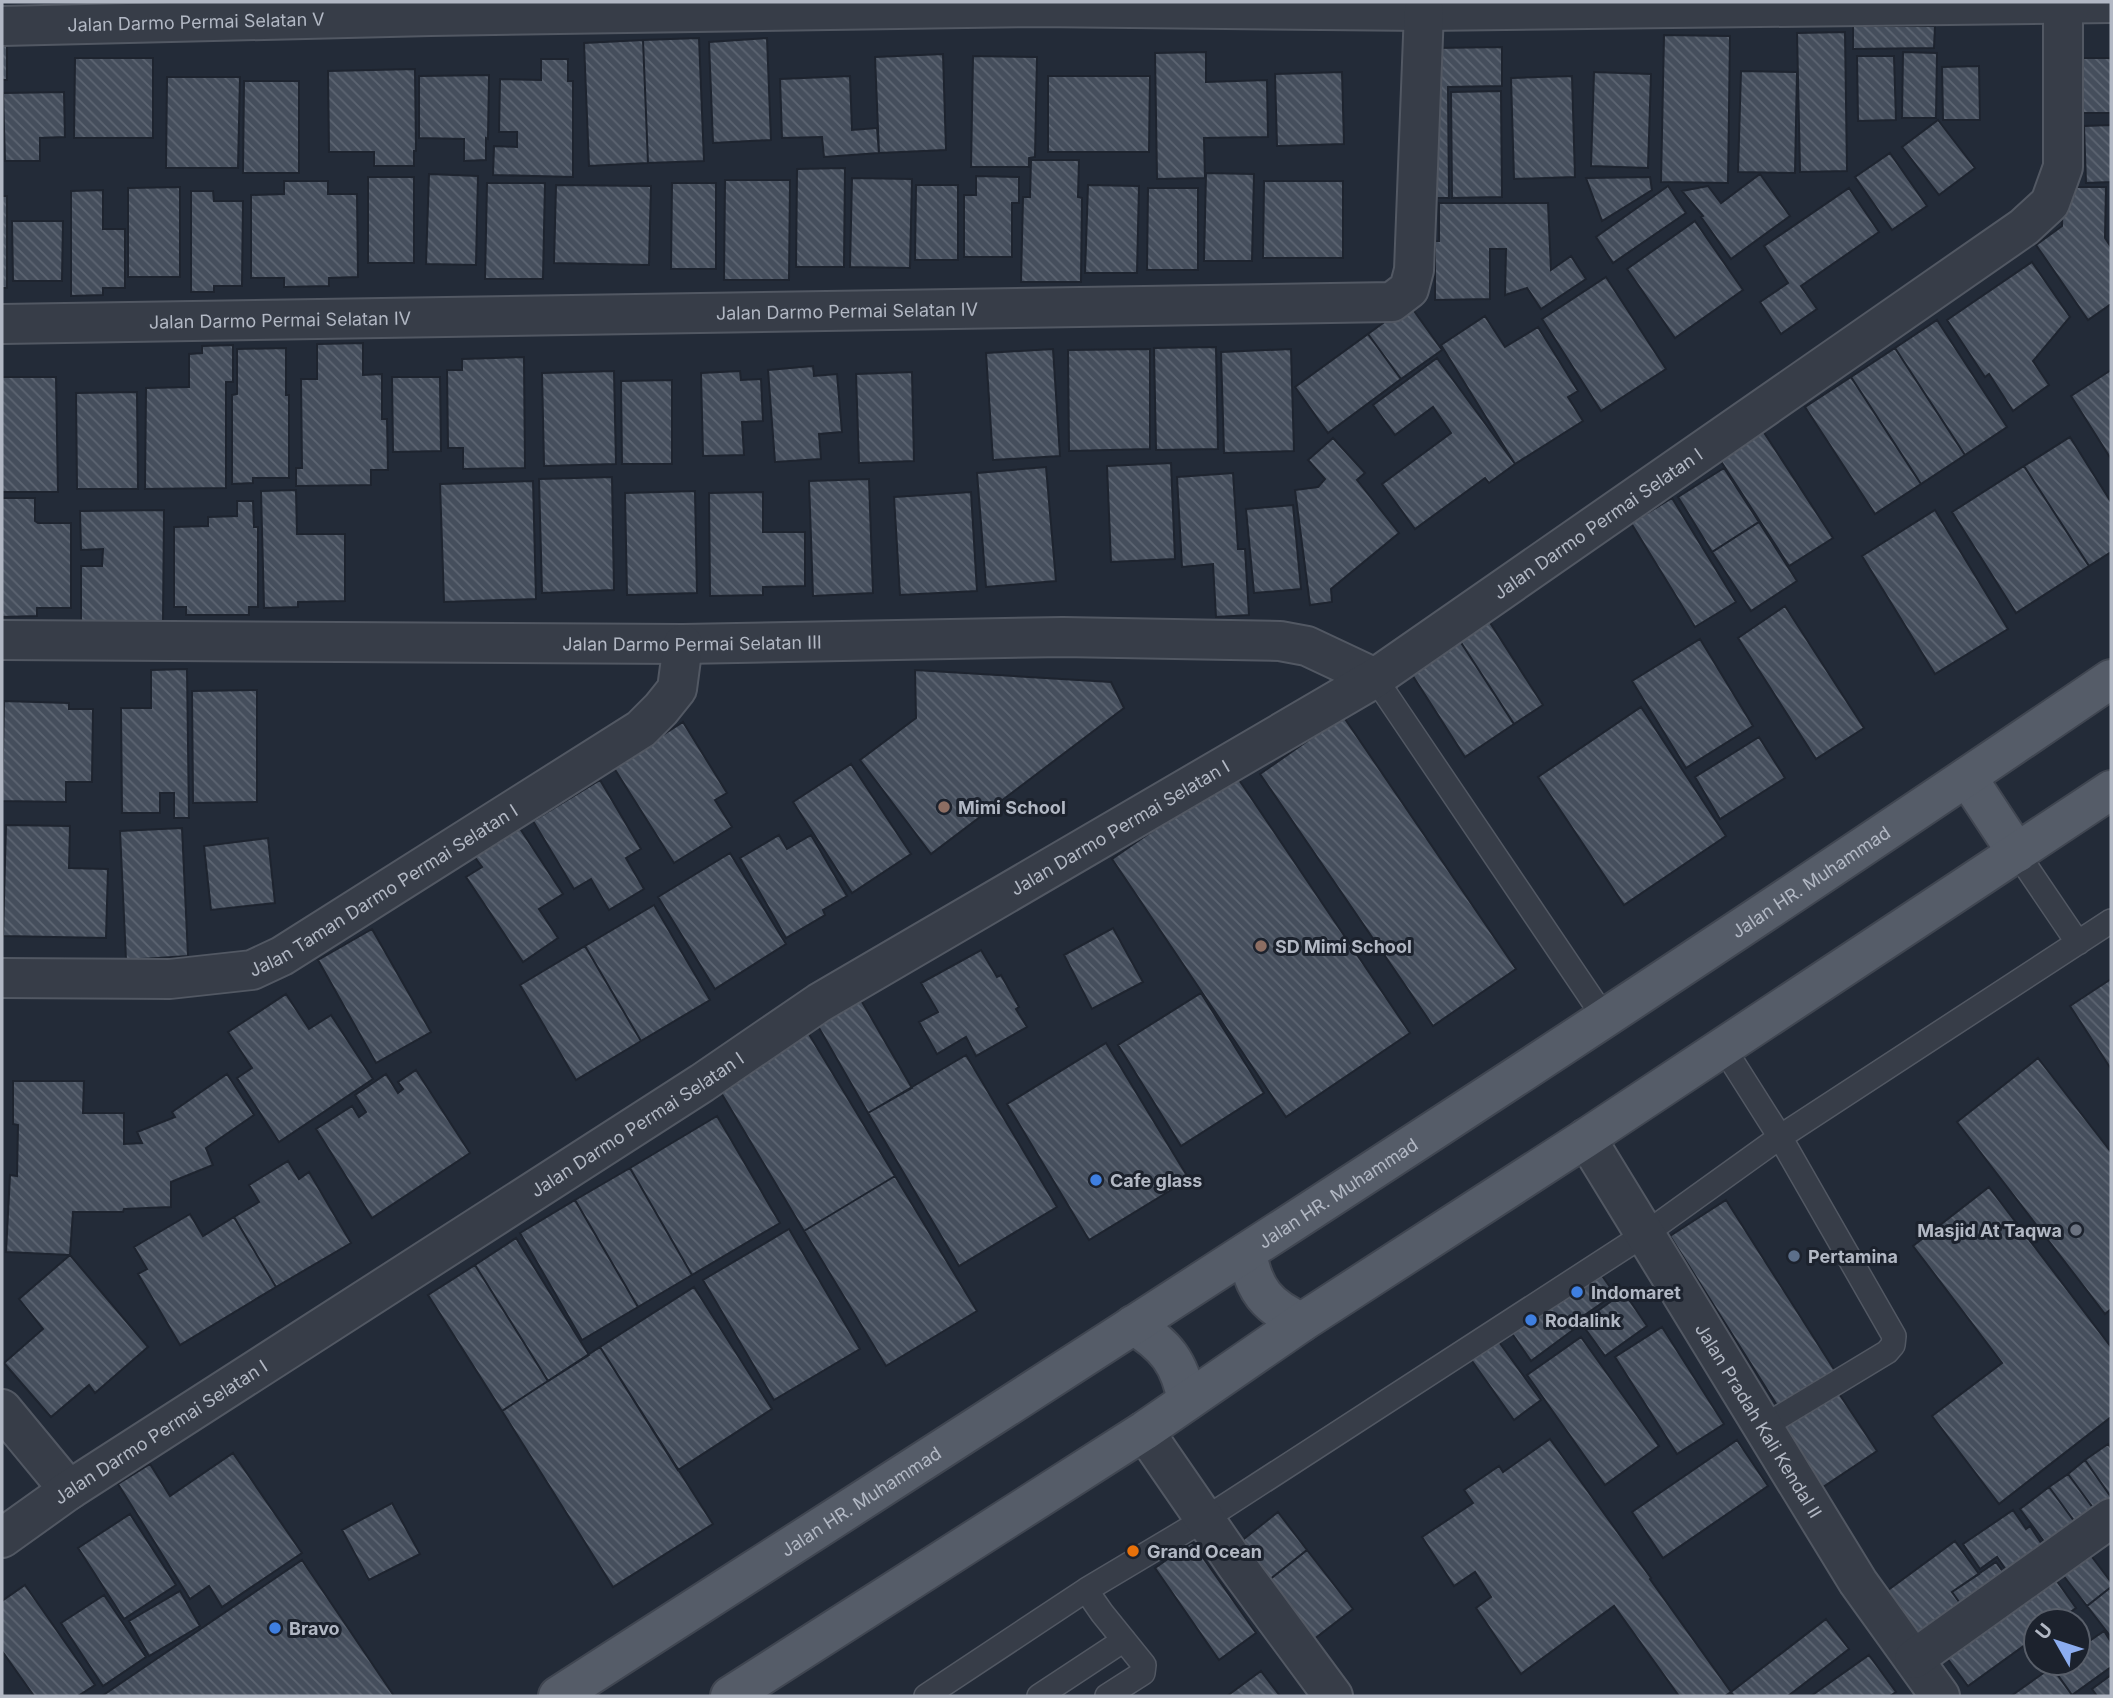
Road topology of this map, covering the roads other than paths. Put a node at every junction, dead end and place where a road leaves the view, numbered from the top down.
1 (2063, 2) edge
2 (2111, 3) edge
3 (1036, 4) edge
4 (1424, 11) junction
5 (2, 26) edge
6 (2, 324) edge
7 (2, 640) edge
8 (683, 644) junction
9 (1375, 678) junction
10 (2111, 679) edge
11 (1967, 777) junction
12 (2111, 790) edge
13 (2017, 853) junction
14 (2111, 920) edge
15 (2078, 943) junction
16 (2, 978) edge
17 (1604, 1017) junction
18 (1723, 1047) junction
19 (1780, 1137) junction
20 (1586, 1138) junction
21 (1645, 1234) junction
22 (1248, 1252) junction
23 (1302, 1322) junction
24 (1133, 1325) junction
25 (1187, 1401) junction
26 (2, 1409) edge
27 (1763, 1427) junction
28 (1144, 1431) junction
29 (69, 1490) junction
30 (2111, 1518) edge
31 (1205, 1519) junction
32 (2, 1538) edge
33 (1086, 1590) junction
34 (1124, 1640) junction
35 (1914, 1659) junction
36 (743, 1693) edge
37 (558, 1696) edge
38 (926, 1696) edge
39 (1042, 1696) edge
40 (1107, 1696) edge
41 (1333, 1696) edge
42 (1940, 1696) edge

1 - 2 street, Jalan Darmo Permai Selatan V
1 - 4 street, Jalan Darmo Permai Selatan V
1 - 9 street, Jalan Darmo Permai Selatan I
3 - 4 street, Jalan Darmo Permai Selatan V
3 - 5 street, Jalan Darmo Permai Selatan V
4 - 6 street, Jalan Darmo Permai Selatan IV
7 - 8 street, Jalan Darmo Permai Selatan III
8 - 9 street, Jalan Darmo Permai Selatan III
8 - 16 street, Jalan Taman Darmo Permai Selatan I
9 - 17 lane
9 - 29 street, Jalan Darmo Permai Selatan I
10 - 11 main road, Jalan HR. Muhammad
11 - 13 main road
11 - 17 main road, Jalan HR. Muhammad
12 - 13 main road
13 - 15 lane
13 - 18 main road
14 - 15 lane
15 - 19 lane
17 - 22 main road, Jalan HR. Muhammad
18 - 19 lane
18 - 20 main road
19 - 21 lane
19 - 27 lane
20 - 21 street, Jalan Pradah Kali Kendal II
20 - 23 main road
21 - 27 street, Jalan Pradah Kali Kendal II
21 - 31 lane
22 - 23 main road
22 - 24 main road, Jalan HR. Muhammad
23 - 25 main road
24 - 25 main road
24 - 37 main road, Jalan HR. Muhammad
25 - 28 main road
26 - 29 street
27 - 35 street, Jalan Pradah Kali Kendal II
28 - 31 street
28 - 36 main road
29 - 32 street, Jalan Darmo Permai Selatan I
30 - 35 street
31 - 33 lane
31 - 41 street
33 - 34 lane
33 - 38 lane
34 - 39 lane
34 - 40 lane
35 - 42 street, Jalan Pradah Kali Kendal II

